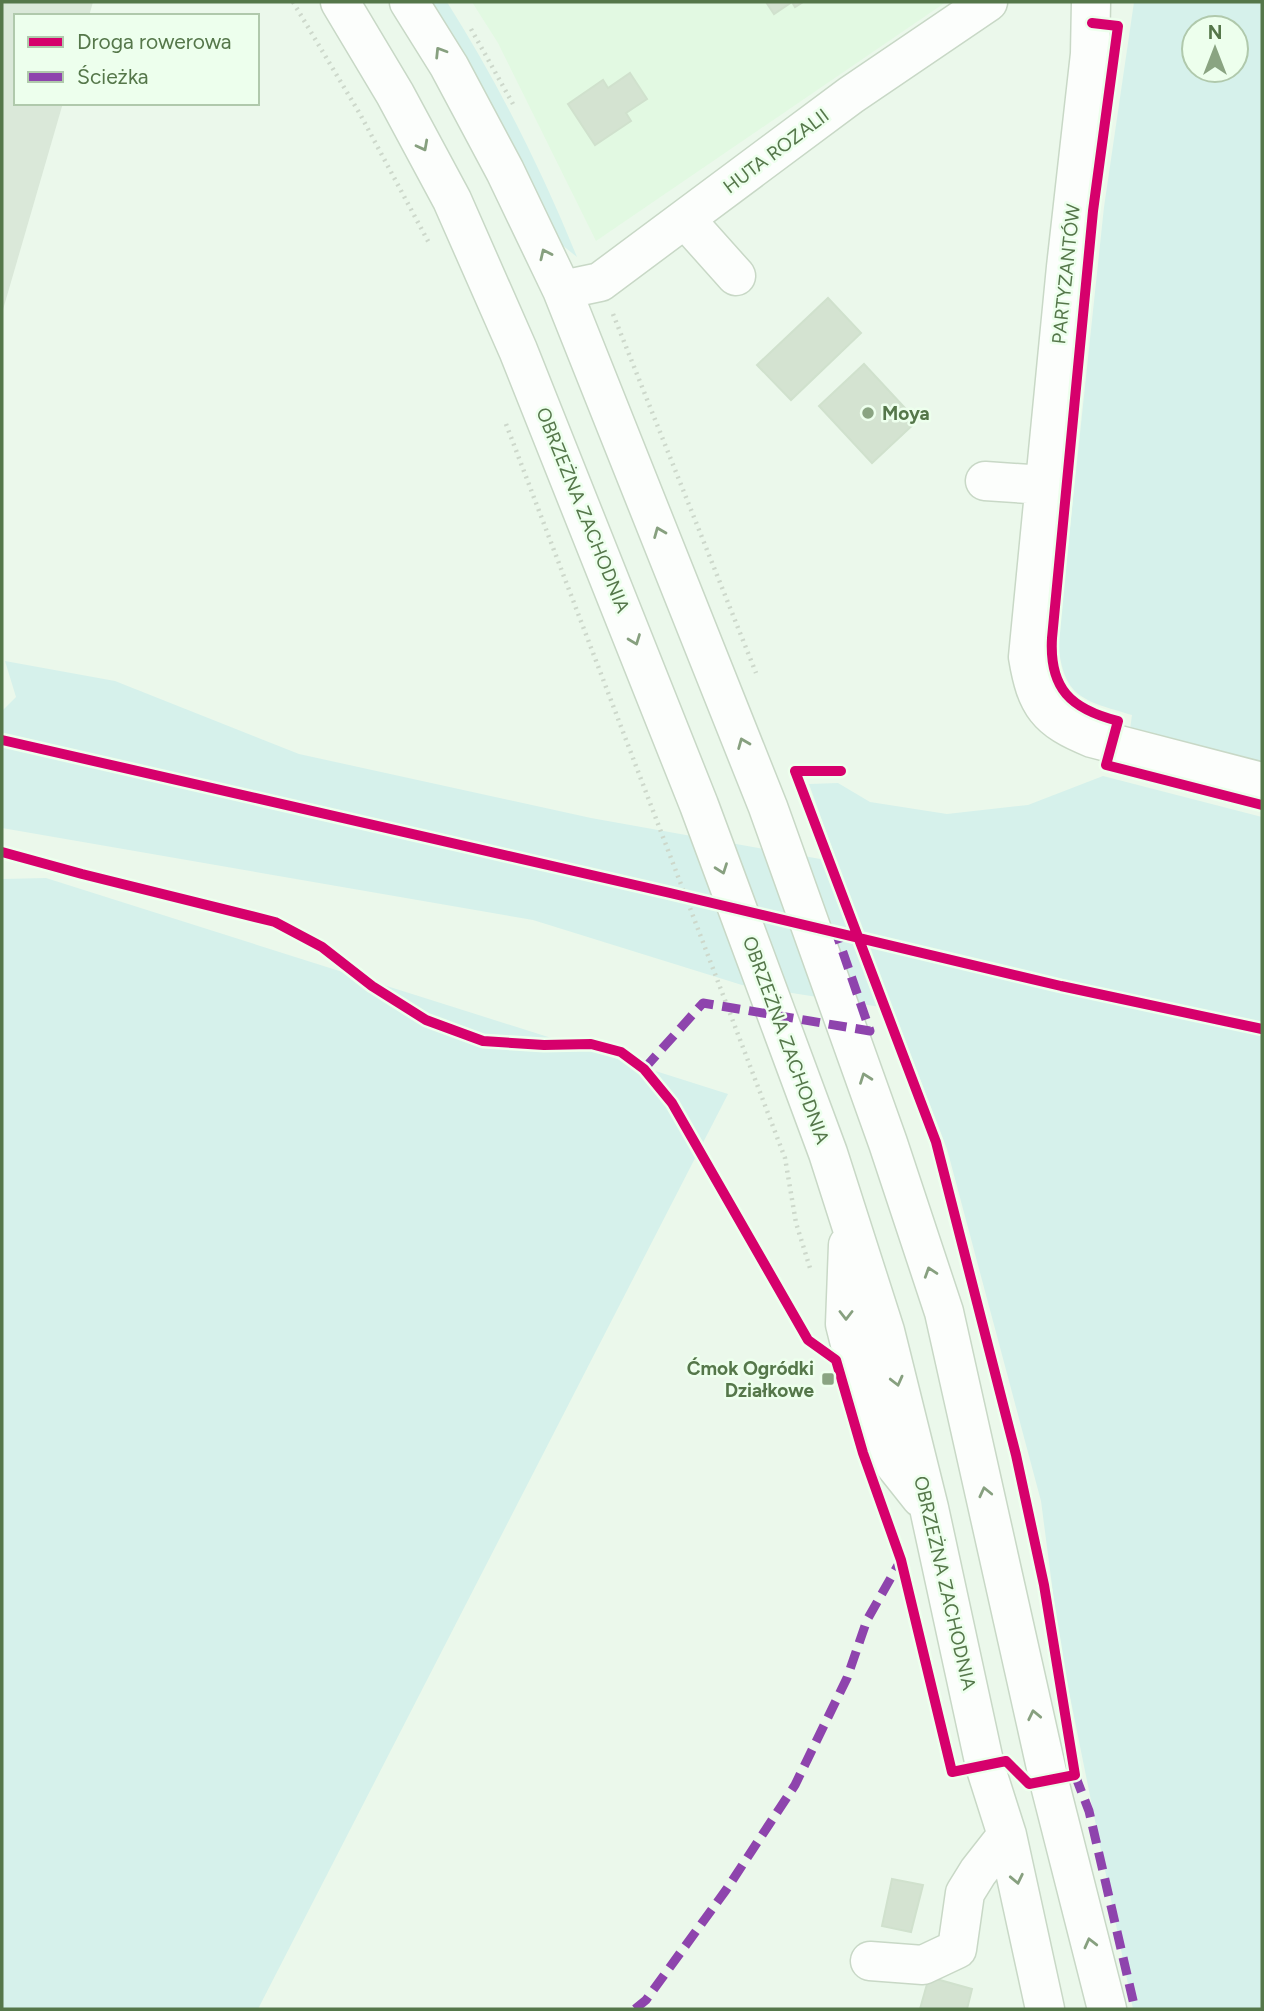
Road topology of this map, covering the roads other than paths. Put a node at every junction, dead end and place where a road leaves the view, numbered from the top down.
1 (340, 2) edge
2 (409, 2) edge
3 (988, 2) edge
4 (1091, 2) edge
5 (685, 219) junction
6 (736, 276) dead end
7 (562, 290) junction
8 (985, 481) dead end
9 (1044, 485) junction
10 (1262, 782) edge
11 (1007, 1835) junction
12 (870, 1961) dead end
13 (1045, 2009) edge
14 (1107, 2009) edge

1 -> 11 street, OBRZEŻNA ZACHODNIA
7 -> 2 street
3 - 5 street, HUTA ROZALII
4 - 9 street, PARTYZANTÓW
5 - 6 street
5 - 7 street, HUTA ROZALII
14 -> 7 street
8 - 9 street
9 - 10 street, PARTYZANTÓW
11 - 12 street
11 -> 13 street, OBRZEŻNA ZACHODNIA

